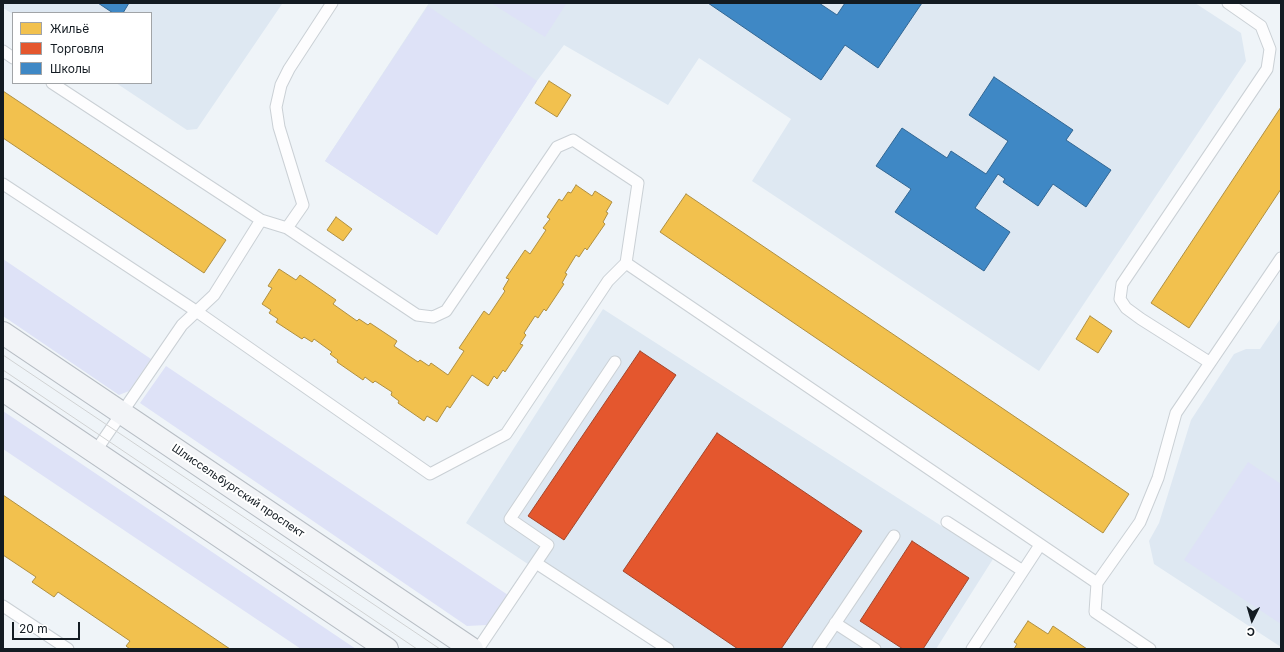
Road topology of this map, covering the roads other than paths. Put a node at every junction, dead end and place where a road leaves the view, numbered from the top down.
1 (332, 3) edge
2 (1228, 3) edge
3 (3, 51) edge
4 (12, 57) edge
5 (54, 84) edge
6 (3, 184) edge
7 (261, 220) junction
8 (287, 228) junction
9 (1281, 258) edge
10 (626, 263) junction
11 (196, 312) junction
12 (3, 333) edge
13 (615, 362) dead end
14 (1209, 362) junction
15 (3, 390) edge
16 (121, 413) junction
17 (95, 452) junction
18 (947, 522) dead end
19 (894, 536) dead end
20 (1040, 545) junction
21 (536, 563) junction
22 (1024, 570) junction
23 (1097, 584) junction
24 (3, 606) edge
25 (835, 623) junction
26 (68, 649) edge
27 (387, 649) edge
28 (472, 649) edge
29 (478, 649) edge
30 (668, 649) edge
31 (818, 649) edge
32 (875, 649) edge
33 (972, 649) edge
34 (1150, 649) edge

1 - 8 lane
2 - 14 lane
3 - 4 lane
5 - 7 lane
6 - 11 lane
7 - 8 lane
7 - 11 lane
8 - 10 lane
9 - 14 lane
10 - 11 lane
10 - 20 lane
11 - 16 lane
12 - 16 main road, Шлиссельбургский проспект
13 - 21 lane
14 - 23 lane
15 - 17 main road
16 - 17 lane
16 - 28 main road, Шлиссельбургский проспект
17 - 27 main road
18 - 22 lane
19 - 25 lane
20 - 22 lane
20 - 23 lane
21 - 29 lane
21 - 30 lane
22 - 33 lane
23 - 34 lane
24 - 26 lane
25 - 31 lane
25 - 32 lane

